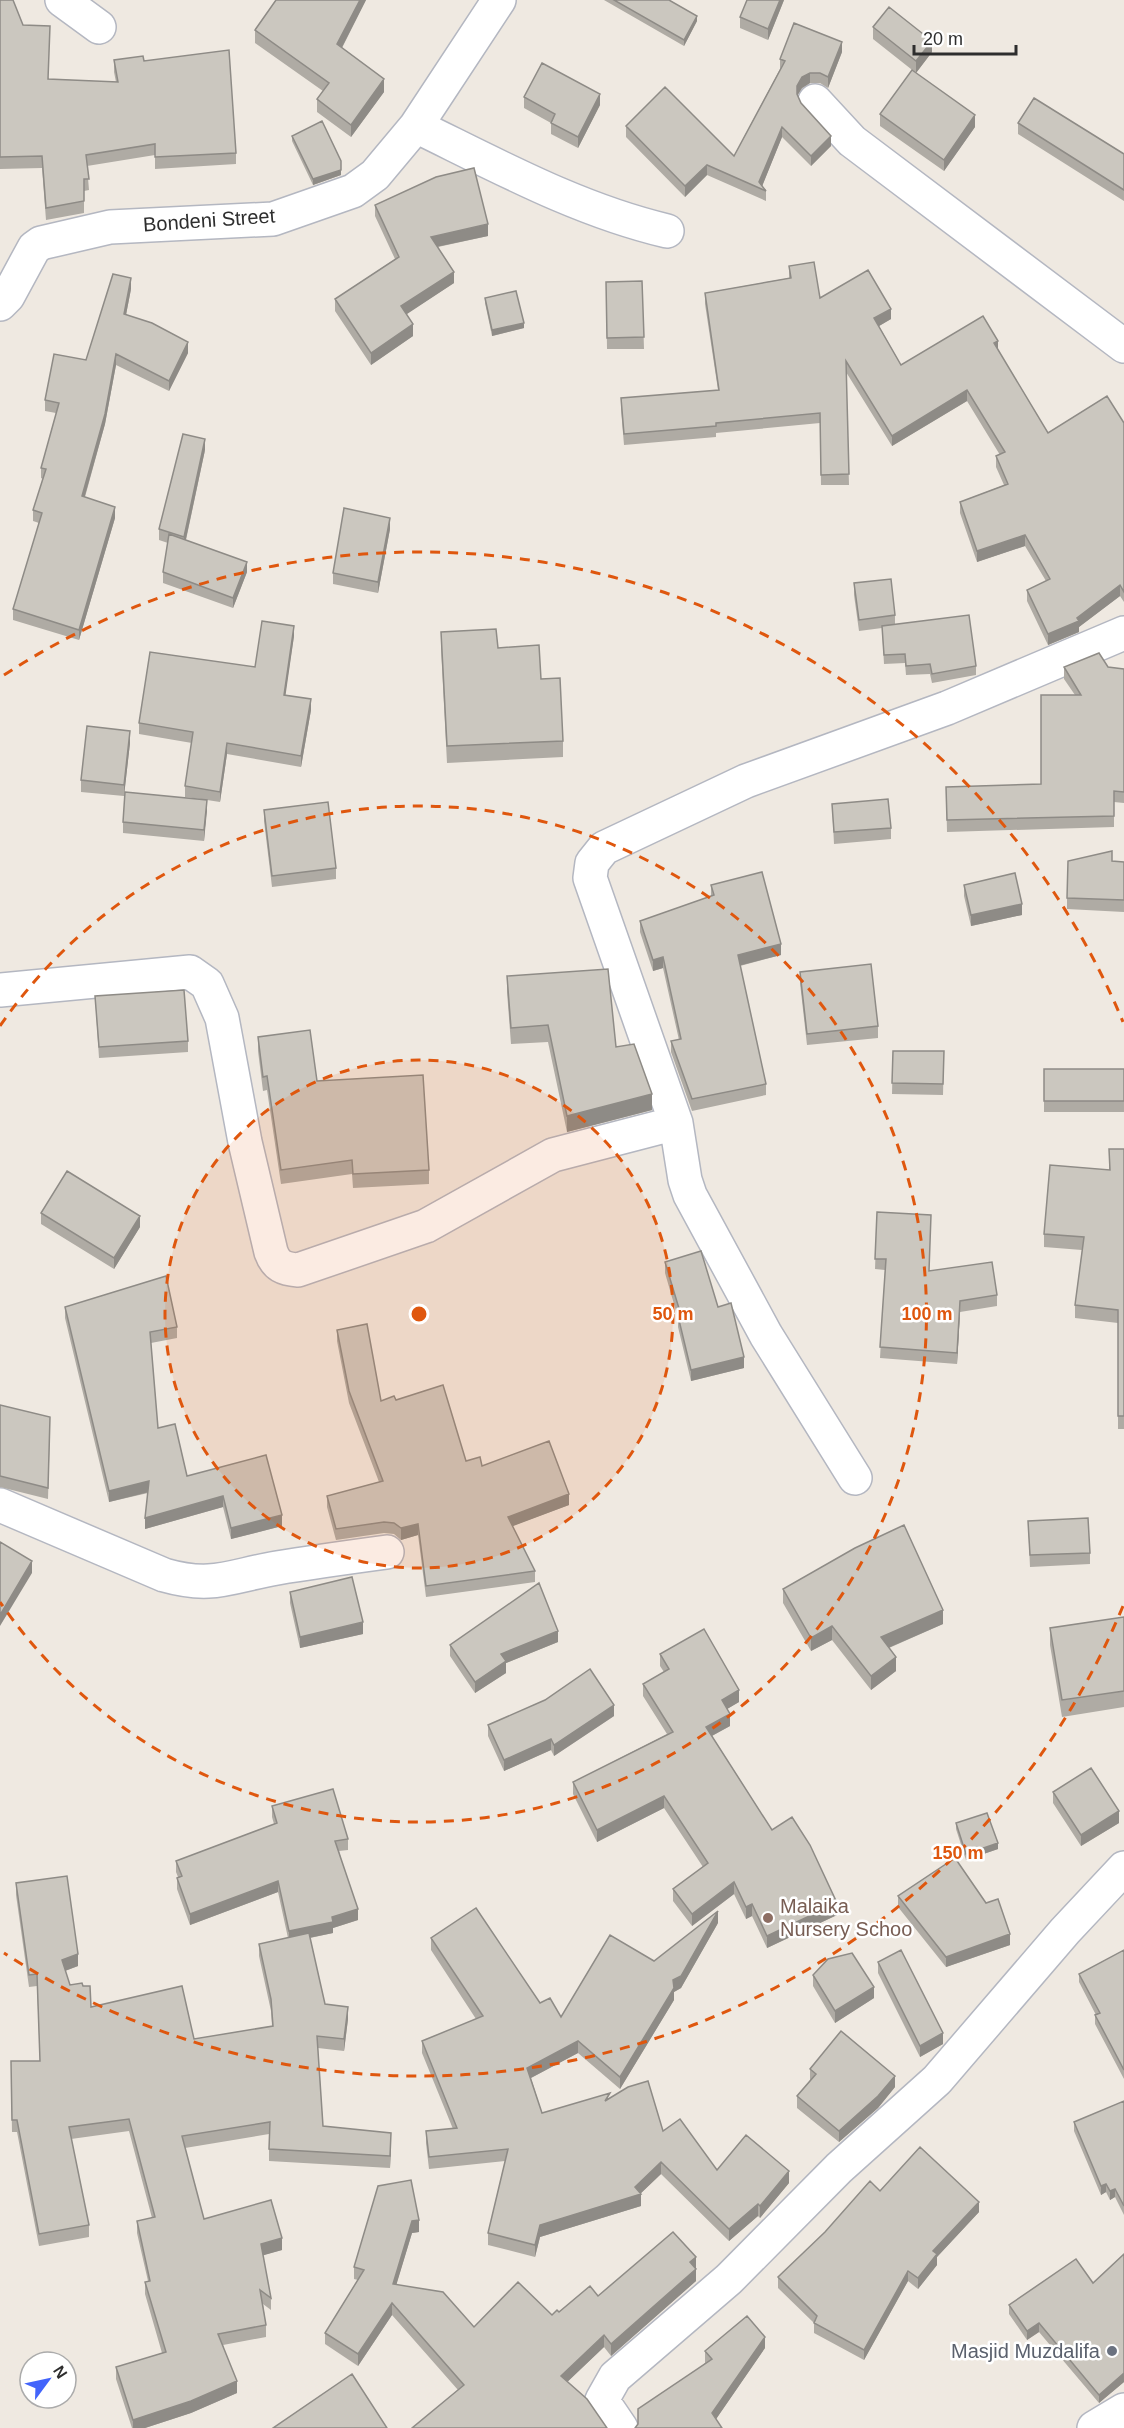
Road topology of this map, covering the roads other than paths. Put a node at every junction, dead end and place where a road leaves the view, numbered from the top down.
1 (62, 0) edge
2 (499, 0) edge
3 (99, 27) dead end
4 (815, 101) dead end
5 (416, 126) junction
6 (667, 231) dead end
7 (0, 304) edge
8 (1124, 346) edge
9 (1124, 633) edge
10 (0, 990) edge
11 (676, 1123) junction
12 (855, 1478) dead end
13 (0, 1505) edge
14 (387, 1552) dead end
15 (1124, 1868) edge
16 (1124, 2410) edge
17 (621, 2428) edge
18 (1094, 2428) edge

1 - 3 street
2 - 5 street, Bondeni Street
4 - 8 street
5 - 6 street
5 - 7 street, Bondeni Street
9 - 11 street
10 - 11 street
11 - 12 street
13 - 14 street
15 - 17 street
16 - 18 street

